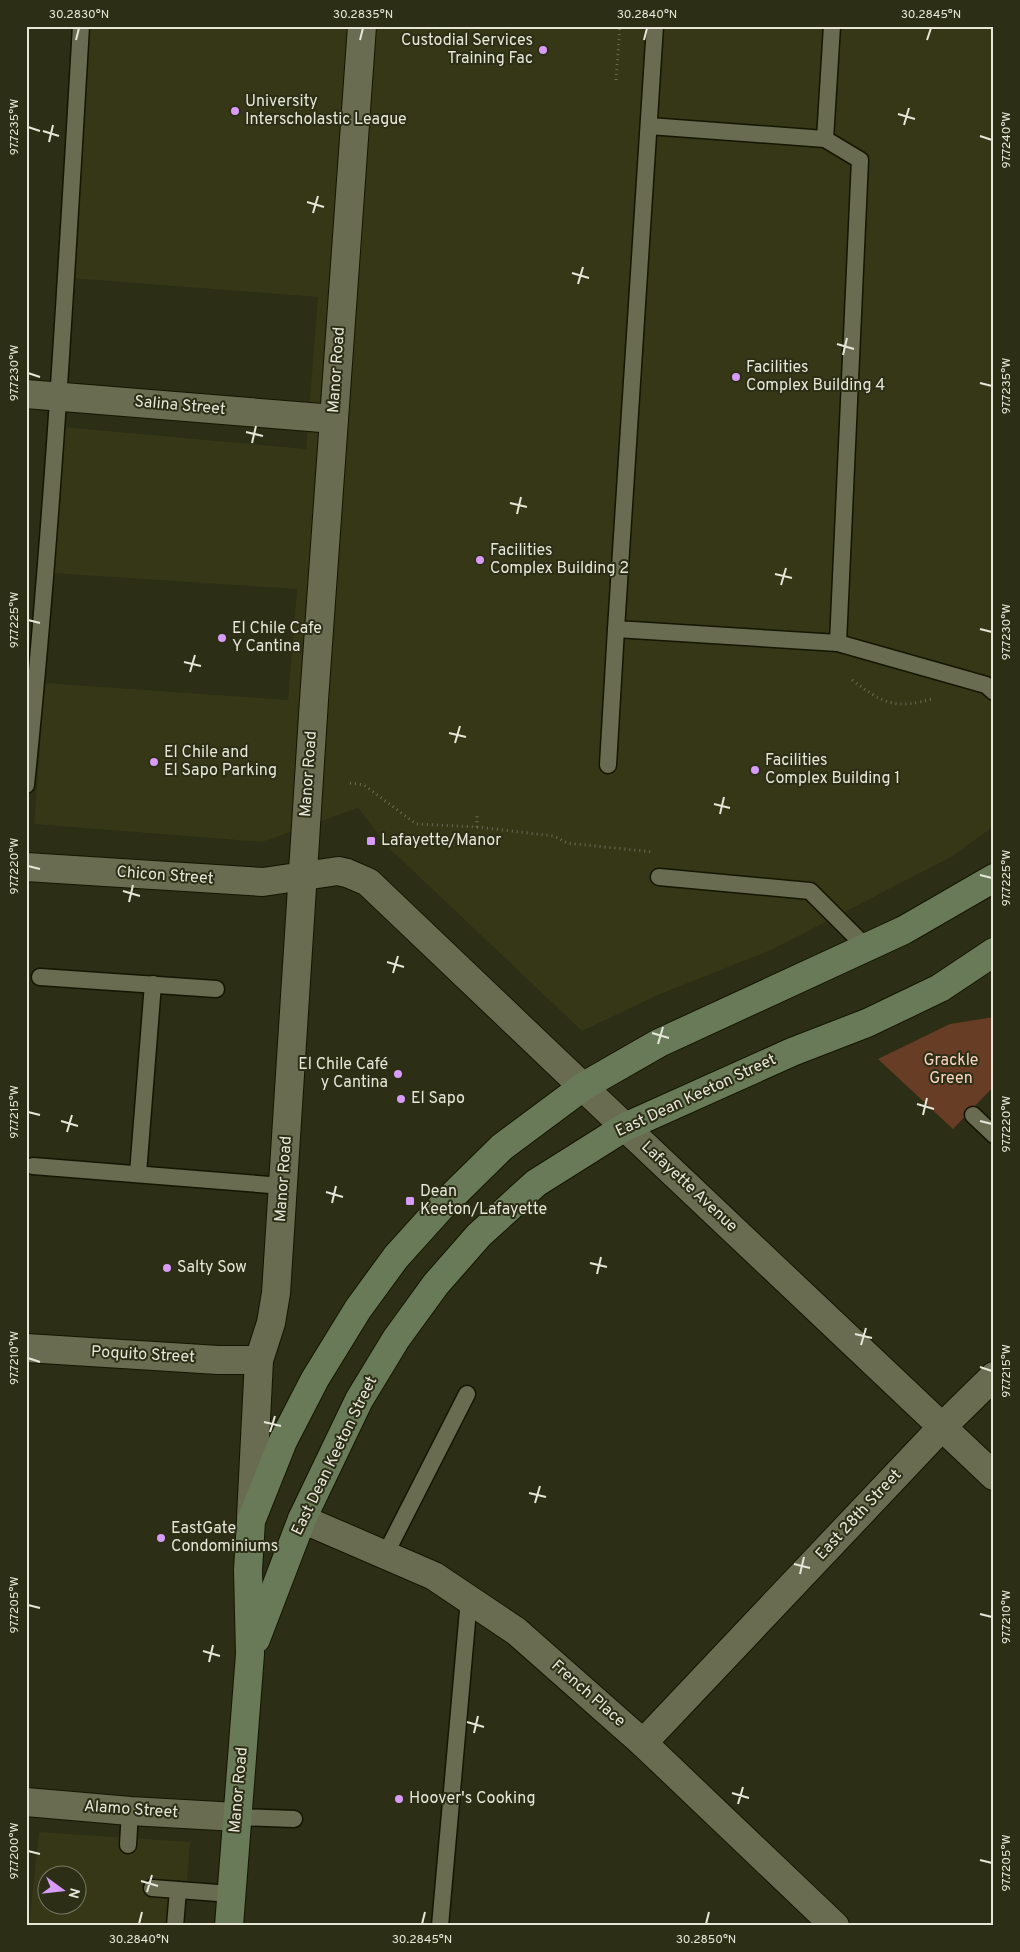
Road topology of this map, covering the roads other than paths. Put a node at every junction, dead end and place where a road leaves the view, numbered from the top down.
1 (81, 26) edge
2 (362, 26) edge
3 (655, 26) edge
4 (832, 26) edge
5 (649, 126) junction
6 (825, 139) junction
7 (26, 394) edge
8 (60, 396) junction
9 (334, 419) junction
10 (616, 629) junction
11 (838, 643) junction
12 (994, 692) edge
13 (608, 765) dead end
14 (26, 785) edge
15 (26, 867) edge
16 (303, 876) junction
17 (658, 877) dead end
18 (994, 878) edge
19 (867, 948) junction
20 (994, 952) edge
21 (40, 977) dead end
22 (153, 984) junction
23 (216, 989) dead end
24 (584, 1086) junction
25 (973, 1115) dead end
26 (625, 1126) junction
27 (994, 1135) edge
28 (33, 1166) dead end
29 (138, 1173) junction
30 (283, 1186) junction
31 (26, 1348) edge
32 (259, 1360) junction
33 (994, 1376) edge
34 (467, 1394) dead end
35 (942, 1427) junction
36 (994, 1476) edge
37 (302, 1519) junction
38 (251, 1521) junction
39 (385, 1555) junction
40 (469, 1599) junction
41 (250, 1654) junction
42 (643, 1743) junction
43 (26, 1802) edge
44 (130, 1811) junction
45 (237, 1817) junction
46 (294, 1819) dead end
47 (128, 1845) dead end
48 (152, 1888) dead end
49 (178, 1890) junction
50 (231, 1894) junction
51 (176, 1926) edge
52 (229, 1926) edge
53 (440, 1926) edge
54 (835, 1926) edge

1 - 8 lane
2 - 9 street, Manor Road
3 - 5 lane
4 - 6 lane
5 - 6 lane
5 - 10 lane
6 - 11 lane
7 - 8 street, Salina Street
8 - 9 street, Salina Street
8 - 14 lane
9 - 16 street, Manor Road
10 - 11 lane
10 - 13 lane
11 - 12 lane
15 - 16 street, Chicon Street
16 - 24 street, Lafayette Avenue
16 - 30 street, Manor Road
17 - 19 lane
18 - 19 main road
19 - 24 main road
20 - 26 main road, East Dean Keeton Street
21 - 22 lane
22 - 23 lane
22 - 29 lane
24 - 26 street, Lafayette Avenue
24 - 38 main road
25 - 27 lane
26 - 35 street, Lafayette Avenue
26 - 37 main road, East Dean Keeton Street
28 - 29 lane
29 - 30 lane
30 - 32 street, Manor Road
31 - 32 street, Poquito Street
32 - 38 street, Manor Road
33 - 35 street, East 28th Street
34 - 39 lane
35 - 36 street, Lafayette Avenue
35 - 42 street, East 28th Street
37 - 39 street, French Place
37 - 41 main road, East Dean Keeton Street
38 - 41 main road
39 - 40 street, French Place
40 - 42 street, French Place
40 - 53 lane
41 - 45 main road, Manor Road
42 - 54 street, French Place
43 - 44 street, Alamo Street
44 - 45 street, Alamo Street
44 - 47 lane
45 - 46 lane
45 - 50 main road, Manor Road
48 - 49 lane
49 - 50 lane
49 - 51 lane
50 - 52 main road, Manor Road

